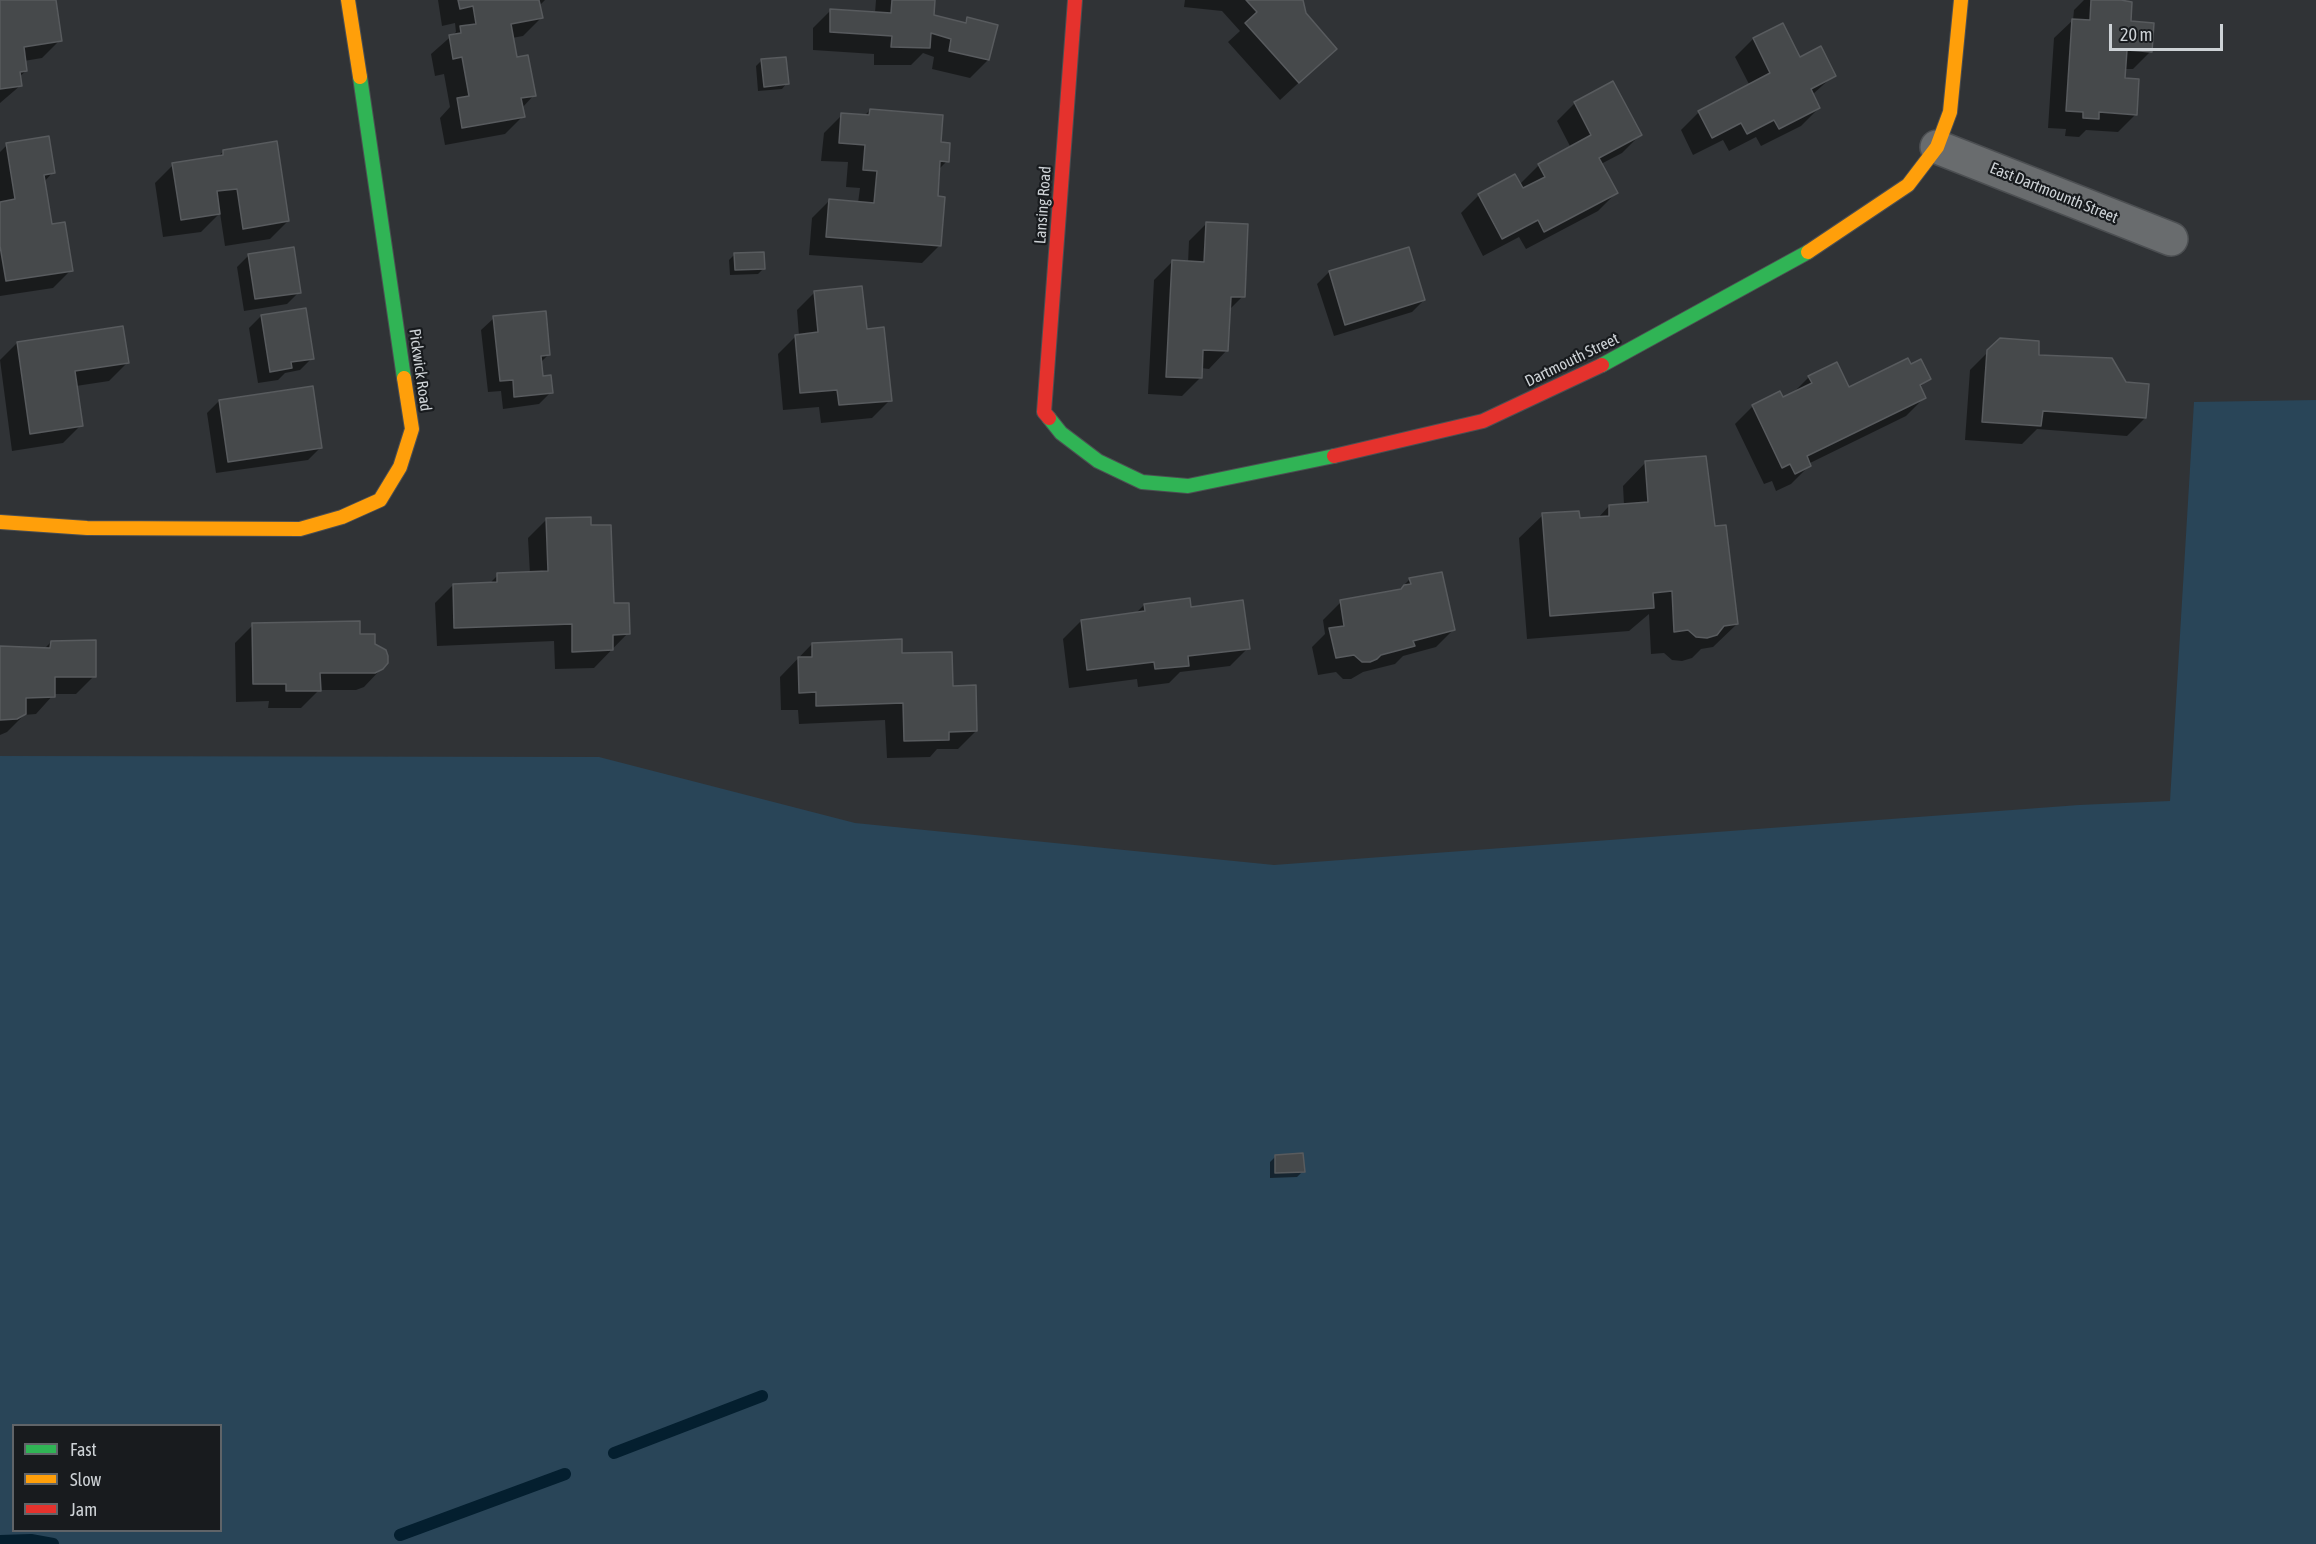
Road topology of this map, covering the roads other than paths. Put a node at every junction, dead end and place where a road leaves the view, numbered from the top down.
1 (348, 0) edge
2 (1075, 0) edge
3 (1961, 0) edge
4 (1936, 147) junction
5 (2171, 239) dead end
6 (1044, 412) joint
7 (0, 522) edge

1 - 7 street, Pickwick Road
2 - 6 street, Lansing Road
3 - 4 street, Dartmouth Street
4 - 5 street, East Dartmounth Street
4 - 6 street, Dartmouth Street

